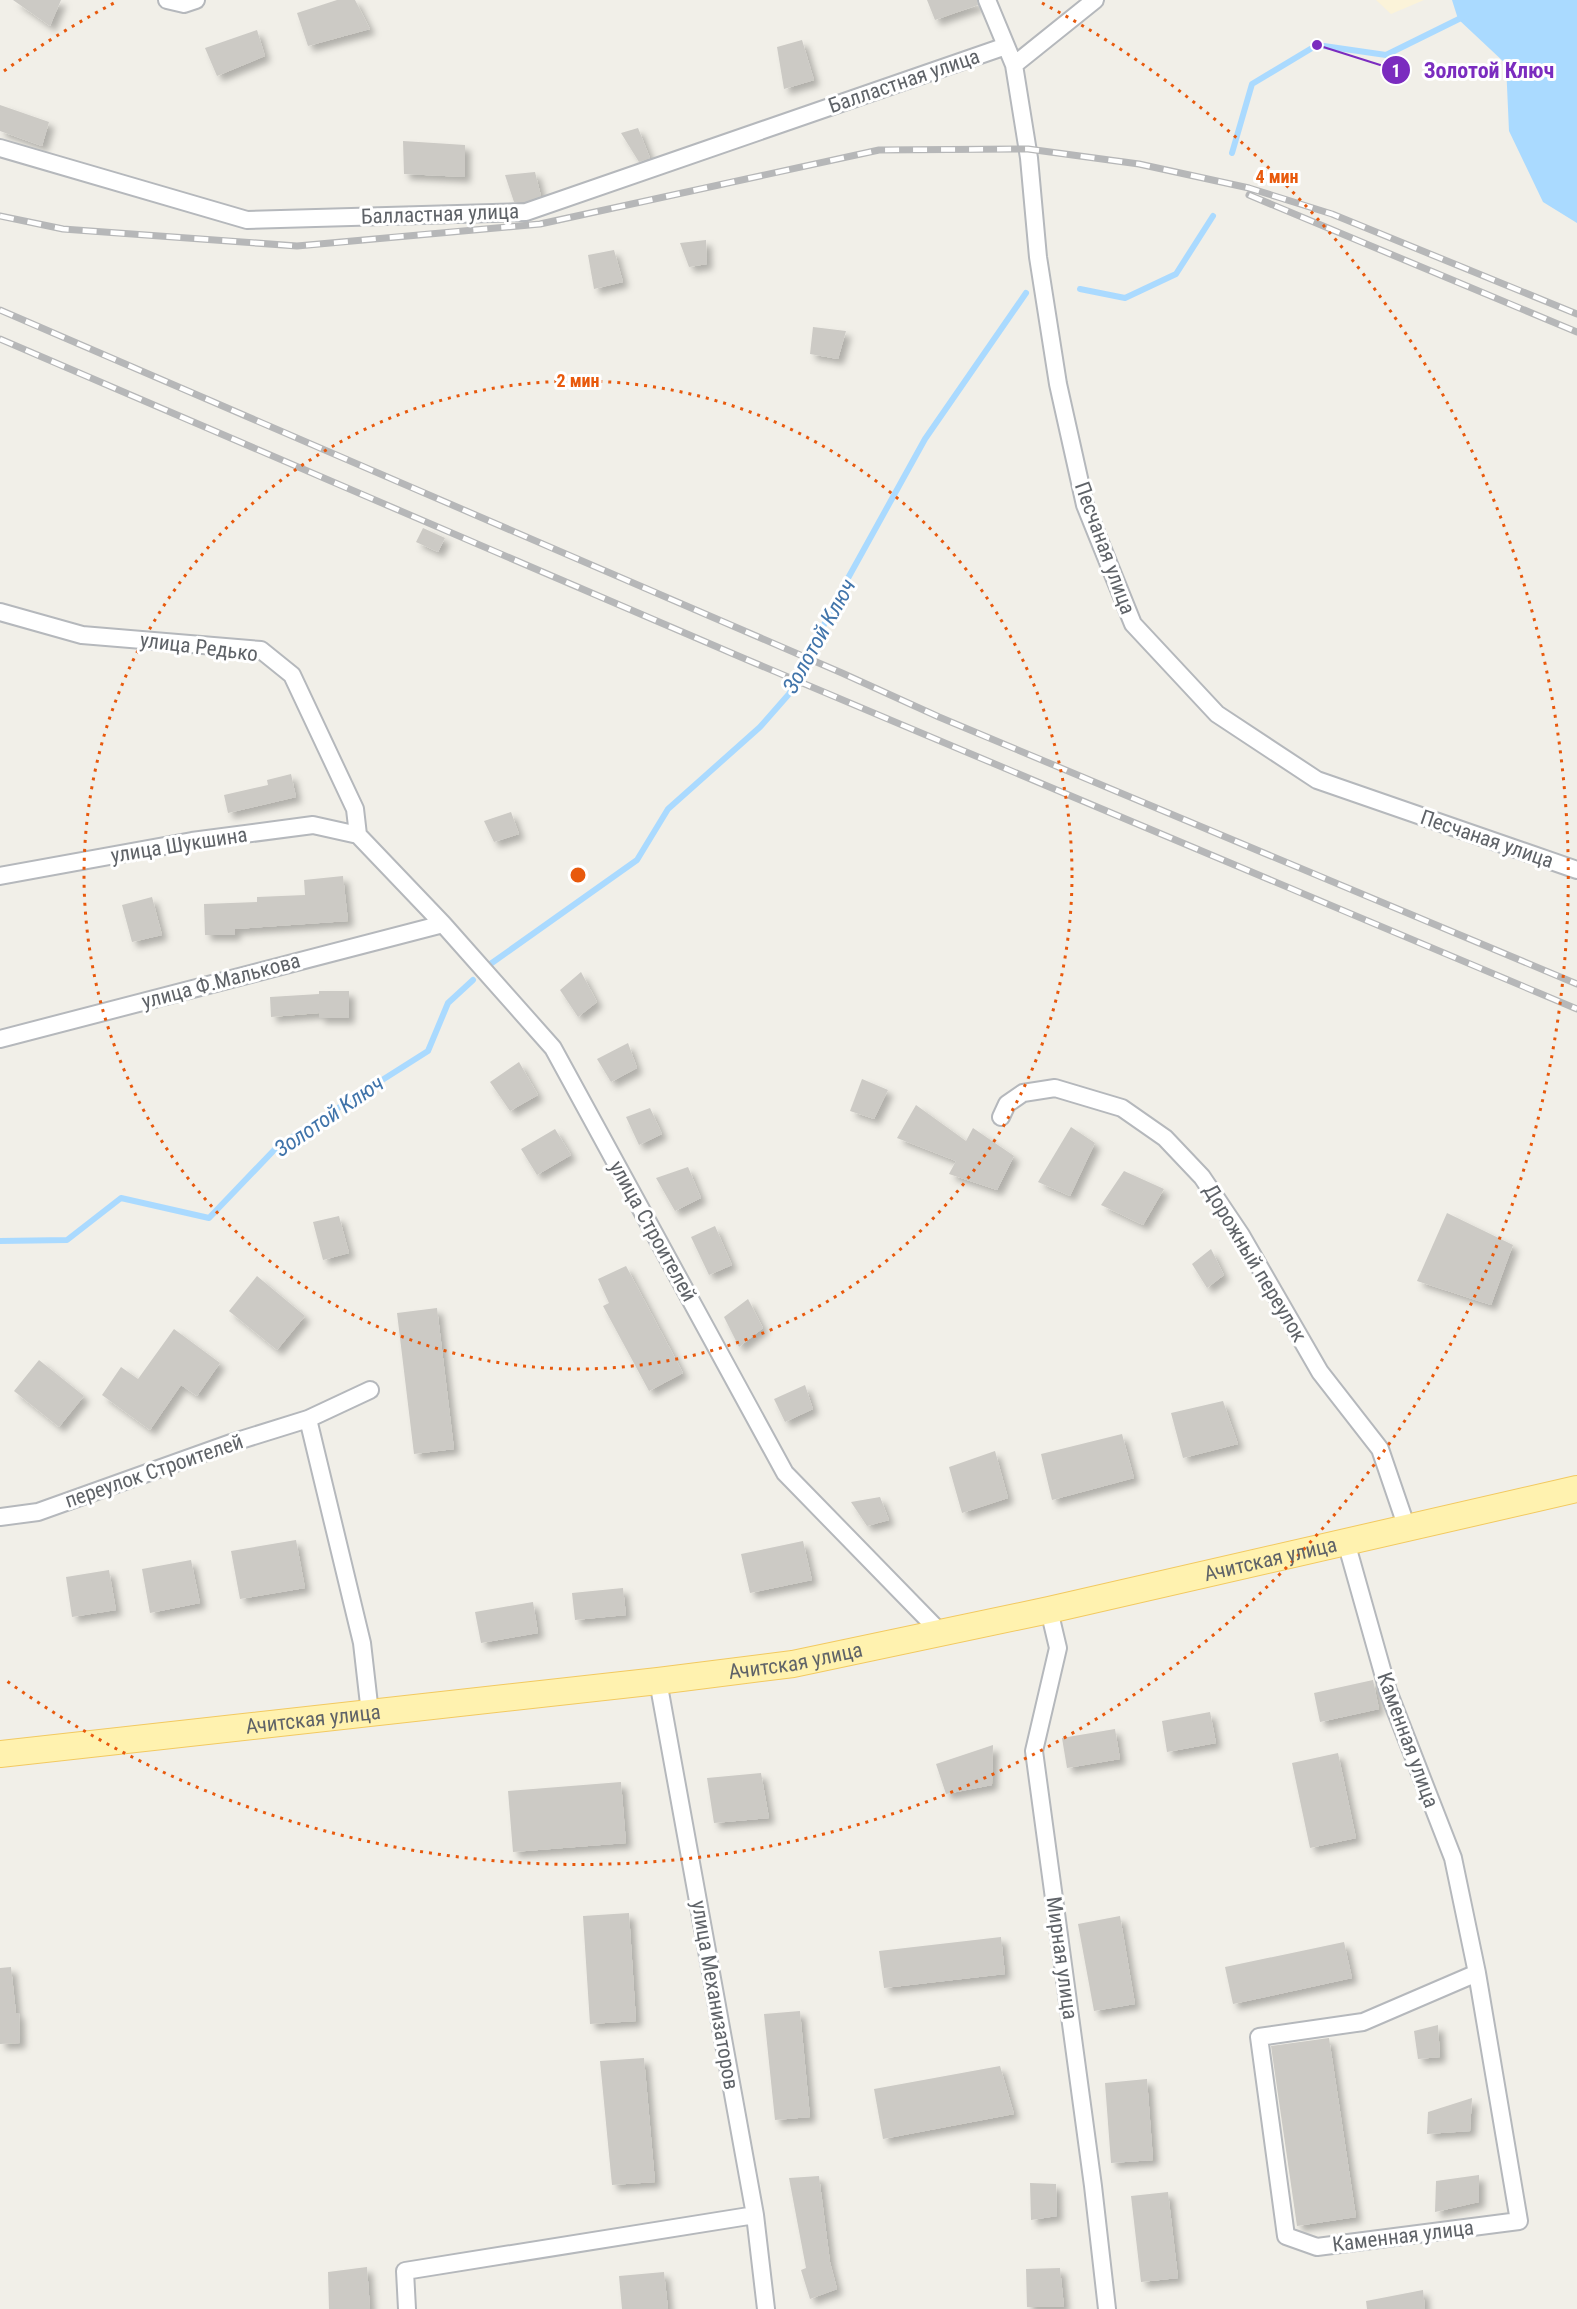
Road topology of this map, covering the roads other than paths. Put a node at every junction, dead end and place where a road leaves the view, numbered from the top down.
1 (167, 0) edge
2 (196, 0) edge
3 (987, 0) edge
4 (1095, 0) edge
5 (1006, 46) junction
6 (1014, 65) junction
7 (0, 148) edge
8 (0, 612) edge
9 (358, 835) junction
10 (1577, 870) edge
11 (0, 876) edge
12 (443, 924) junction
13 (0, 1039) edge
14 (1001, 1117) dead end
15 (370, 1390) dead end
16 (308, 1419) junction
17 (1577, 1489) edge
18 (0, 1517) edge
19 (1407, 1528) junction
20 (1346, 1542) junction
21 (1049, 1610) junction
22 (941, 1633) junction
23 (657, 1682) junction
24 (370, 1713) junction
25 (0, 1754) edge
26 (1477, 1973) junction
27 (755, 2215) junction
28 (407, 2309) edge
29 (766, 2309) edge
30 (1107, 2309) edge

1 - 2 street
3 - 5 street, Песчаная улица
4 - 6 street
5 - 6 street, Песчаная улица
5 - 7 street, Балластная улица
6 - 10 street, Песчаная улица
8 - 9 street, улица Редько
9 - 11 street, улица Шукшина
9 - 12 street, улица Строителей
12 - 13 street, улица Ф.Малькова
12 - 22 street, улица Строителей
14 - 19 street, Дорожный переулок
15 - 16 street, переулок Строителей
16 - 18 street, переулок Строителей
16 - 24 street
17 - 19 main road, Ачитская улица
19 - 20 main road, Ачитская улица
20 - 21 main road, Ачитская улица
20 - 26 street, Каменная улица
21 - 22 main road, Ачитская улица
21 - 30 street, Мирная улица
22 - 23 main road, Ачитская улица
23 - 24 main road, Ачитская улица
23 - 27 street, улица Механизаторов
24 - 25 main road, Ачитская улица
26 - 26 street, Каменная улица
27 - 28 street
27 - 29 street, улица Механизаторов

